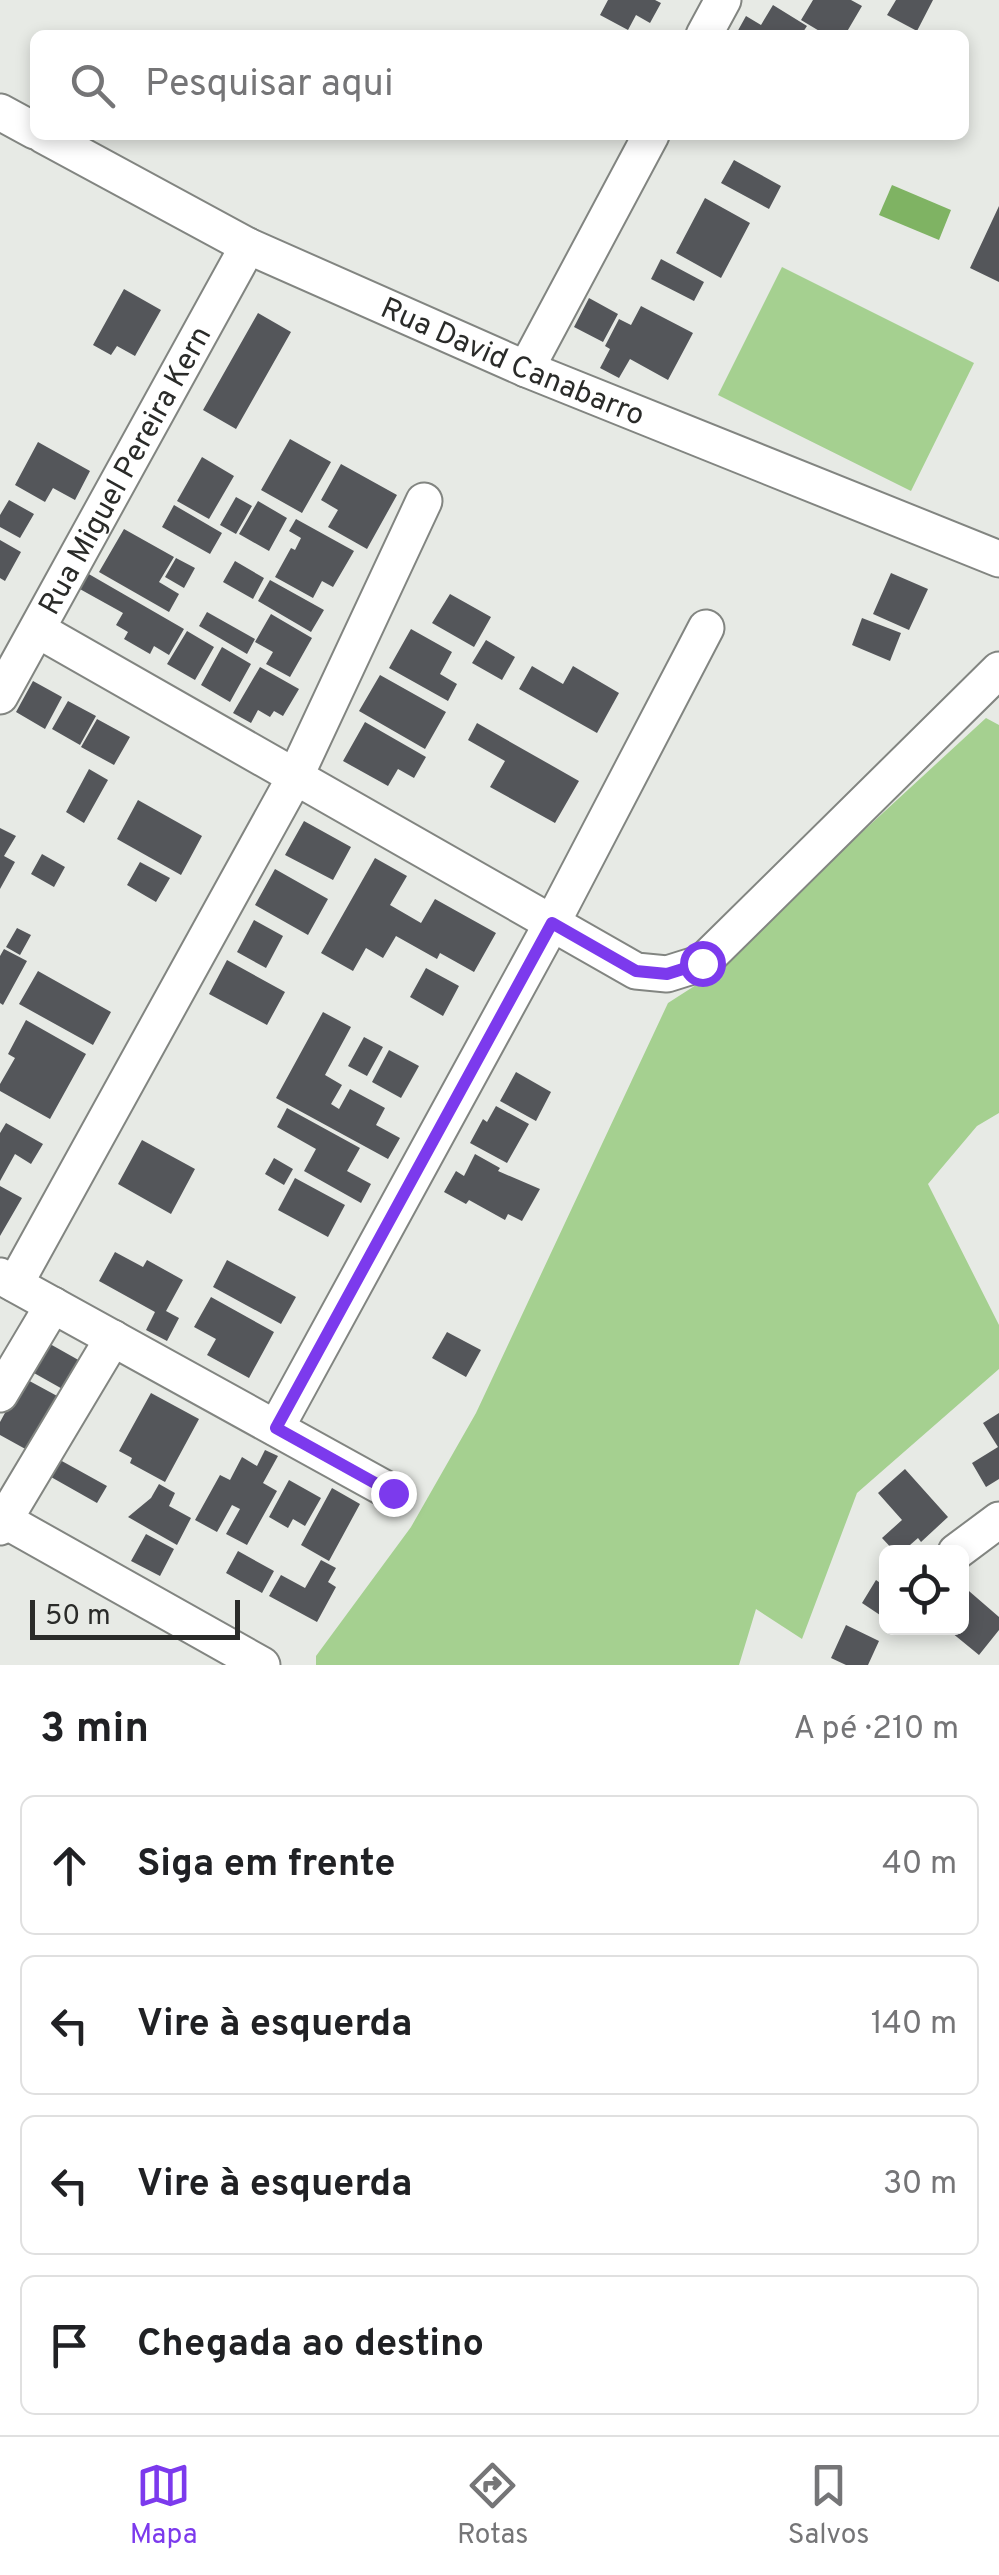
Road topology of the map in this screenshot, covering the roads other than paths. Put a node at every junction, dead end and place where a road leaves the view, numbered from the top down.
1 (723, 0) edge
2 (707, 30) edge
3 (0, 112) edge
4 (30, 128) edge
5 (52, 140) edge
6 (648, 140) edge
7 (248, 246) junction
8 (526, 368) junction
9 (424, 500) dead end
10 (999, 560) edge
11 (706, 628) dead end
12 (38, 630) junction
13 (999, 670) edge
14 (0, 696) edge
15 (295, 777) junction
16 (552, 923) junction
17 (7, 1280) edge
18 (53, 1304) junction
19 (114, 1338) junction
20 (0, 1394) edge
21 (276, 1428) junction
22 (393, 1493) dead end
23 (999, 1520) edge
24 (2, 1523) edge
25 (965, 1545) edge
26 (262, 1665) edge

1 - 2 street
3 - 4 street
5 - 7 street, Rua David Canabarro
6 - 8 street
7 - 8 street, Rua David Canabarro
7 - 12 street, Rua Miguel Pereira Kern
8 - 10 street, Rua David Canabarro
9 - 15 street
11 - 16 street
12 - 14 street, Rua Miguel Pereira Kern
12 - 15 street
13 - 16 street
15 - 16 street
15 - 17 street
16 - 21 street
17 - 18 street
18 - 19 street
18 - 20 street
19 - 21 street
19 - 24 street
21 - 22 street
23 - 25 street
24 - 26 street

